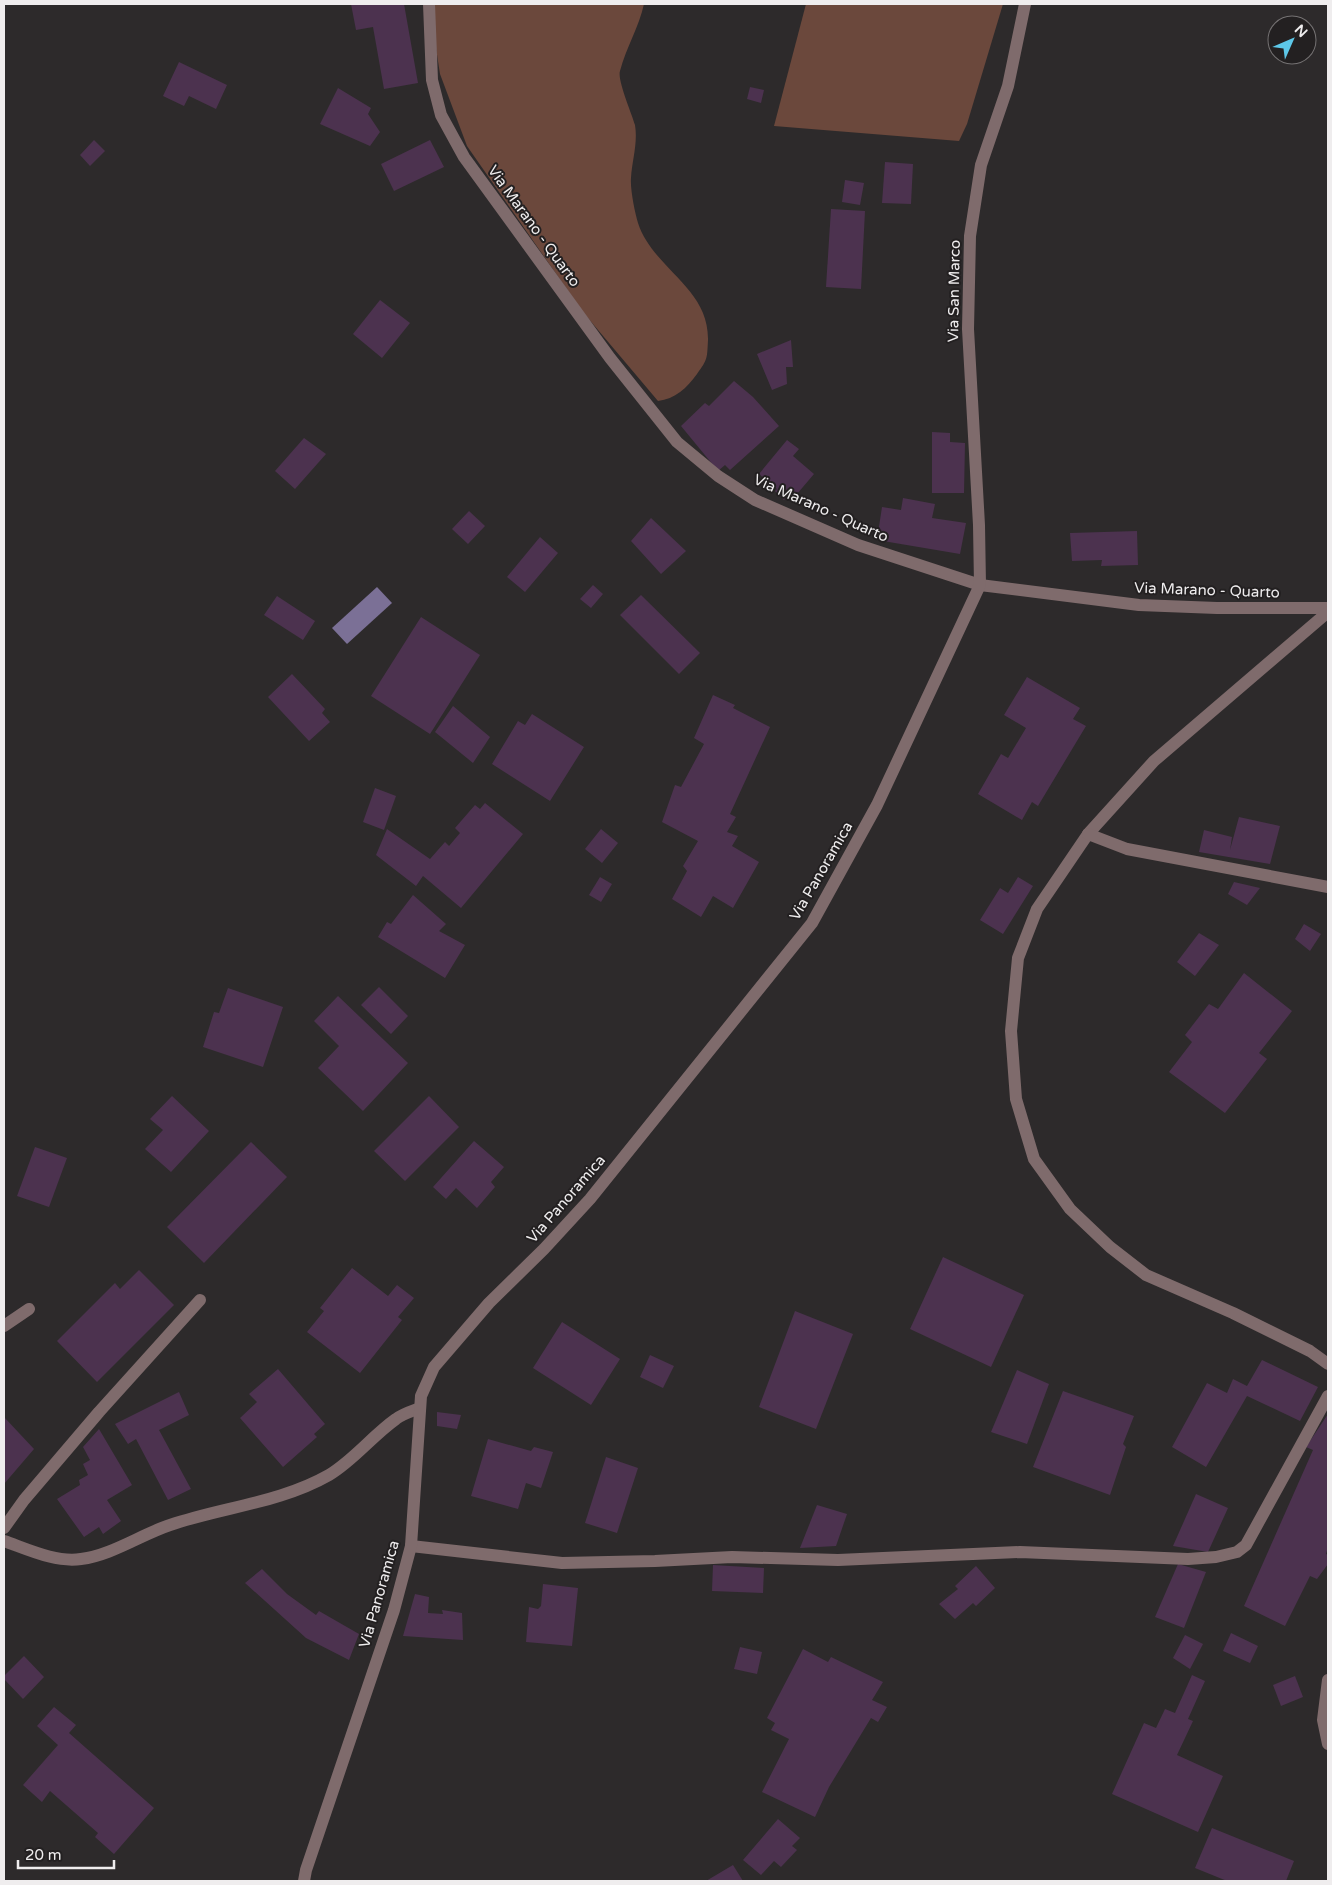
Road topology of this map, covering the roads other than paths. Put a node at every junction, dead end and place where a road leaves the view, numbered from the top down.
1 (429, 4) edge
2 (1025, 4) edge
3 (980, 585) junction
4 (1328, 608) edge
5 (1328, 612) edge
6 (1088, 834) junction
7 (1328, 887) edge
8 (200, 1300) dead end
9 (29, 1309) dead end
10 (4, 1326) edge
11 (1328, 1364) edge
12 (1328, 1396) edge
13 (420, 1408) junction
14 (4, 1528) edge
15 (4, 1541) edge
16 (411, 1546) junction
17 (1328, 1680) edge
18 (1328, 1744) edge
19 (304, 1881) edge

1 - 3 street, Via Marano - Quarto
2 - 3 street, Via San Marco
3 - 4 street, Via Marano - Quarto
3 - 13 street, Via Panoramica
5 - 6 street
6 - 7 street
6 - 11 street
8 - 14 street
9 - 10 street
12 - 16 street
13 - 15 street
13 - 16 street, Via Panoramica
16 - 19 street, Via Panoramica
17 - 18 street

